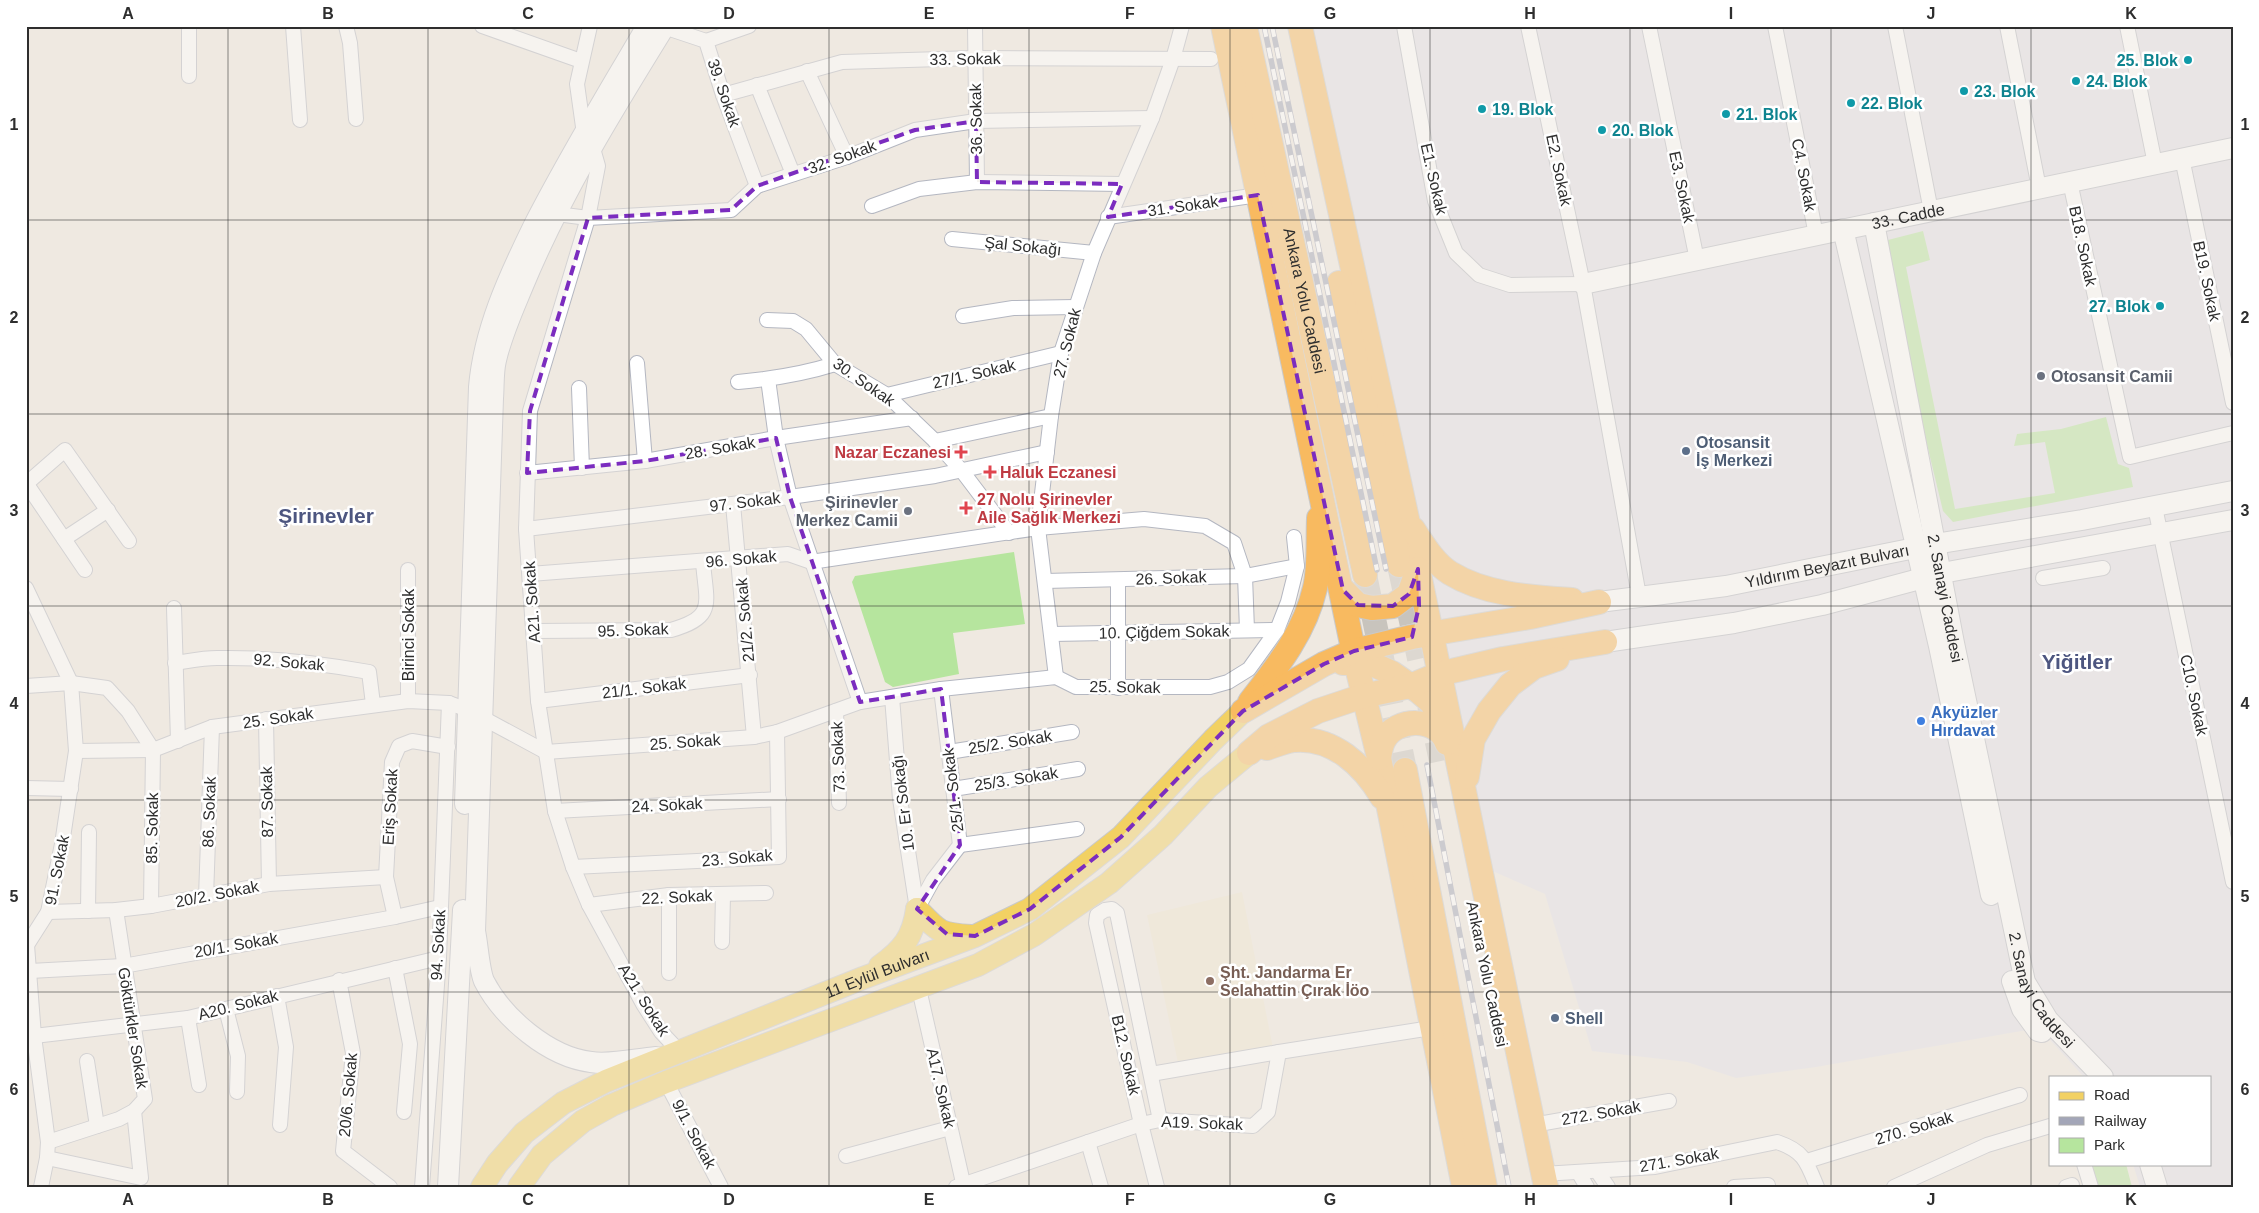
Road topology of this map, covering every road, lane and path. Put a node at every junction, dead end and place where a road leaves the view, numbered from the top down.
1 (188, 26) edge
2 (293, 26) edge
3 (346, 26) edge
4 (482, 26) edge
5 (590, 26) edge
6 (749, 26) edge
7 (975, 26) edge
8 (1182, 26) edge
9 (1223, 26) edge
10 (1245, 26) edge
11 (1285, 26) edge
12 (1300, 26) edge
13 (1404, 26) edge
14 (1528, 26) edge
15 (1649, 26) edge
16 (1775, 26) edge
17 (1895, 26) edge
18 (2007, 26) edge
19 (2126, 26) edge
20 (659, 27) edge
21 (713, 35) edge
22 (974, 58) junction
23 (1174, 59) junction
24 (1211, 59) dead end
25 (581, 61) junction
26 (807, 71) junction
27 (189, 76) dead end
28 (757, 85) junction
29 (723, 95) junction
30 (356, 118) dead end
31 (1152, 118) junction
32 (300, 120) dead end
33 (976, 121) junction
34 (588, 139) junction
35 (2233, 148) edge
36 (847, 157) junction
37 (2182, 158) junction
38 (2155, 164) junction
39 (793, 174) junction
40 (977, 182) junction
41 (2070, 182) junction
42 (1122, 184) junction
43 (757, 186) junction
44 (2039, 188) junction
45 (1258, 195) junction
46 (872, 206) dead end
47 (1931, 211) junction
48 (549, 213) junction
49 (1108, 217) junction
50 (588, 218) junction
51 (1874, 223) junction
52 (1843, 229) junction
53 (1816, 235) junction
54 (952, 238) dead end
55 (1094, 253) junction
56 (1697, 260) junction
57 (1583, 284) junction
58 (1076, 307) junction
59 (963, 316) dead end
60 (768, 320) dead end
61 (1062, 353) junction
62 (637, 363) dead end
63 (834, 364) junction
64 (768, 379) junction
65 (738, 382) dead end
66 (579, 388) dead end
67 (887, 395) junction
68 (2233, 403) edge
69 (1051, 416) junction
70 (912, 418) junction
71 (2233, 433) edge
72 (776, 438) junction
73 (935, 441) junction
74 (1047, 452) junction
75 (645, 461) junction
76 (582, 468) junction
77 (962, 471) junction
78 (527, 473) junction
79 (26, 484) edge
80 (1320, 484) junction
81 (2233, 491) edge
82 (790, 497) junction
83 (734, 504) junction
84 (2155, 507) junction
85 (108, 510) junction
86 (2233, 520) edge
87 (1408, 523) junction
88 (1038, 528) junction
89 (526, 529) junction
90 (1009, 533) junction
91 (2162, 534) junction
92 (1294, 537) dead end
93 (64, 539) junction
94 (129, 542) dead end
95 (1935, 544) junction
96 (1916, 549) junction
97 (739, 558) junction
98 (703, 562) junction
99 (811, 562) junction
100 (1297, 566) junction
101 (1408, 567) junction
102 (2103, 568) dead end
103 (85, 570) dead end
104 (408, 570) dead end
105 (530, 574) junction
106 (1365, 575) tunnel mouth
107 (1932, 575) junction
108 (1245, 576) junction
109 (2043, 578) dead end
110 (1118, 580) junction
111 (1045, 581) junction
112 (26, 588) edge
113 (1343, 590) junction
114 (1639, 596) junction
115 (1599, 602) junction
116 (174, 608) dead end
117 (1247, 630) junction
118 (1277, 630) junction
119 (535, 632) junction
120 (1118, 633) junction
121 (1052, 634) junction
122 (1421, 636) junction
123 (1605, 642) junction
124 (1355, 657) junction
125 (175, 663) junction
126 (1439, 674) junction
127 (750, 675) junction
128 (1056, 677) junction
129 (1401, 680) junction
130 (71, 683) junction
131 (26, 686) edge
132 (1118, 688) junction
133 (941, 689) junction
134 (1364, 696) junction
135 (892, 697) junction
136 (408, 700) junction
137 (538, 701) junction
138 (860, 702) junction
139 (449, 703) junction
140 (373, 704) junction
141 (836, 711) junction
142 (1243, 711) junction
143 (475, 714) junction
144 (266, 719) junction
145 (212, 727) junction
146 (777, 732) junction
147 (1072, 732) dead end
148 (754, 736) junction
149 (178, 741) junction
150 (448, 747) junction
151 (153, 750) junction
152 (76, 751) junction
153 (546, 752) junction
154 (948, 752) junction
155 (1249, 753) junction
156 (1379, 758) junction
157 (1441, 762) tunnel mouth
158 (1078, 769) dead end
159 (1405, 770) tunnel mouth
160 (26, 788) edge
161 (71, 789) junction
162 (953, 789) junction
163 (1465, 792) junction
164 (780, 799) junction
165 (840, 802) dead end
166 (1389, 809) junction
167 (555, 811) junction
168 (1077, 829) dead end
169 (88, 832) dead end
170 (960, 845) junction
171 (573, 867) junction
172 (386, 877) junction
173 (2233, 882) edge
174 (269, 884) junction
175 (723, 894) junction
176 (766, 894) dead end
177 (668, 895) junction
178 (206, 897) junction
179 (589, 905) junction
180 (151, 906) junction
181 (440, 907) junction
182 (917, 909) junction
183 (116, 910) junction
184 (88, 911) junction
185 (48, 912) junction
186 (395, 917) junction
187 (974, 936) junction
188 (722, 942) dead end
189 (27, 945) edge
190 (439, 958) junction
191 (123, 966) junction
192 (395, 968) junction
193 (30, 971) junction
194 (669, 973) dead end
195 (863, 978) junction
196 (339, 980) junction
197 (919, 989) junction
198 (277, 996) junction
199 (226, 1008) junction
200 (188, 1018) junction
201 (135, 1024) junction
202 (1431, 1028) junction
203 (34, 1036) junction
204 (1279, 1052) junction
205 (672, 1054) junction
206 (87, 1061) dead end
207 (1151, 1074) junction
208 (2102, 1076) edge
209 (666, 1082) junction
210 (199, 1084) dead end
211 (237, 1092) dead end
212 (2020, 1095) dead end
213 (1668, 1101) dead end
214 (134, 1111) junction
215 (404, 1112) dead end
216 (1160, 1120) junction
217 (1141, 1124) junction
218 (280, 1125) dead end
219 (1533, 1125) junction
220 (97, 1126) junction
221 (2049, 1126) edge
222 (950, 1128) junction
223 (48, 1142) junction
224 (1088, 1142) junction
225 (846, 1156) dead end
226 (47, 1158) junction
227 (1807, 1161) junction
228 (2085, 1166) edge
229 (2151, 1166) edge
230 (1597, 1171) junction
231 (1578, 1172) junction
232 (1919, 1182) edge
233 (523, 1183) edge
234 (1540, 1183) edge
235 (1768, 1185) dead end
236 (961, 1186) edge
237 (41, 1187) edge
238 (390, 1187) edge
239 (422, 1187) edge
240 (448, 1187) edge
241 (482, 1187) edge
242 (721, 1187) edge
243 (1101, 1187) edge
244 (1158, 1187) edge
245 (1464, 1187) edge
246 (1485, 1187) edge
247 (1587, 1187) edge
248 (1608, 1187) edge
249 (1734, 1187) edge
250 (1817, 1187) edge
251 (1894, 1187) edge
252 (2092, 1187) edge
253 (2157, 1187) edge

1 - 27 street
2 - 32 street
3 - 30 street
4 - 25 street
5 - 25 street, A21. Sokak
6 - 21 street
7 - 22 street, 36. Sokak
8 - 23 street, 27. Sokak
9 - 45 highway
10 - 106 highway, Ankara Yolu Caddesi
11 - 101 highway
12 - 87 highway
13 - 57 street, E1. Sokak
14 - 57 street, E2. Sokak
15 - 56 street, E3. Sokak
16 - 53 street, C4. Sokak
17 - 47 street
18 - 44 street
19 - 38 street
20 - 21 street, 39. Sokak
20 - 34 main road
21 - 29 street, 39. Sokak
22 - 23 street, 33. Sokak
22 - 26 street, 33. Sokak
22 - 33 street, 36. Sokak
23 - 24 street, 33. Sokak
23 - 31 street, 27. Sokak
25 - 34 street, A21. Sokak
26 - 28 street, 33. Sokak
26 - 36 street
28 - 29 street, 33. Sokak
28 - 39 street
29 - 43 street, 39. Sokak
31 - 33 street, 32. Sokak
31 - 42 street, 27. Sokak
33 - 36 street, 32. Sokak
33 - 40 street, 36. Sokak
34 - 48 main road
34 - 50 street, A21. Sokak
35 - 37 main road, 33. Cadde
36 - 39 street, 32. Sokak
37 - 38 main road, 33. Cadde
37 - 68 street, B19. Sokak
38 - 41 main road, 33. Cadde
39 - 43 street, 32. Sokak
40 - 42 street
40 - 46 street
41 - 44 main road, 33. Cadde
41 - 71 street, B18. Sokak
42 - 49 street, 27. Sokak
43 - 50 street, 32. Sokak
44 - 47 main road, 33. Cadde
45 - 49 street, 31. Sokak
45 - 80 highway
47 - 51 main road, 33. Cadde
48 - 50 street, 32. Sokak
48 - 143 main road
49 - 55 street, 27. Sokak
50 - 78 street, A21. Sokak
51 - 52 main road, 33. Cadde
51 - 95 main road, 2. Sanayi Caddesi
52 - 53 main road, 33. Cadde
52 - 96 main road, 2. Sanayi Caddesi
53 - 56 main road, 33. Cadde
54 - 55 street, Şal Sokağı
55 - 58 street, 27. Sokak
56 - 57 main road, 33. Cadde
57 - 114 street, E2. Sokak
58 - 59 street
58 - 61 street, 27. Sokak
60 - 63 street, 30. Sokak
61 - 67 street, 27/1. Sokak
61 - 69 street, 27. Sokak
62 - 75 street
63 - 64 street
63 - 67 street, 30. Sokak
64 - 65 street
64 - 72 street
66 - 76 street
67 - 70 street, 30. Sokak
69 - 73 street
69 - 74 street, 27. Sokak
70 - 72 street, 28. Sokak
70 - 73 street, 30. Sokak
72 - 75 street, 28. Sokak
72 - 82 street
73 - 77 street, 30. Sokak
74 - 77 street, 97. Sokak
74 - 88 street, 27. Sokak
75 - 76 street, 28. Sokak
76 - 78 street, 28. Sokak
77 - 82 street, 97. Sokak
77 - 90 street, 30. Sokak
78 - 89 street, A21. Sokak
79 - 85 street
79 - 93 street
80 - 113 highway
80 - 142 highway
81 - 84 main road, Yıldırım Beyazıt Bulvarı
82 - 83 street, 97. Sokak
82 - 99 street
83 - 89 street, 97. Sokak
83 - 97 street, 21/2. Sokak
84 - 91 street, C10. Sokak
84 - 95 main road, Yıldırım Beyazıt Bulvarı
85 - 93 street
85 - 94 street
86 - 91 main road, Yıldırım Beyazıt Bulvarı
87 - 101 highway
87 - 115 highway
88 - 90 street, 96. Sokak
88 - 108 street, 96. Sokak
88 - 111 street, 27. Sokak
89 - 105 street, A21. Sokak
90 - 99 street, 96. Sokak
91 - 107 main road, Yıldırım Beyazıt Bulvarı
91 - 173 street, C10. Sokak
92 - 100 street, 25. Sokak
93 - 103 street
95 - 96 main road, Yıldırım Beyazıt Bulvarı
95 - 107 main road, 2. Sanayi Caddesi
96 - 107 main road, 2. Sanayi Caddesi
96 - 114 main road, Yıldırım Beyazıt Bulvarı
97 - 98 street, 96. Sokak
97 - 99 street, 96. Sokak
97 - 127 street, 21/2. Sokak
98 - 105 street, 96. Sokak
98 - 119 street, 95. Sokak
99 - 138 street
100 - 108 street, 26. Sokak
100 - 118 street, 25. Sokak
101 - 113 highway
101 - 122 highway
102 - 109 street
104 - 136 street, Birinci Sokak
105 - 119 street, A21. Sokak
107 - 123 main road, Yıldırım Beyazıt Bulvarı
107 - 208 main road, 2. Sanayi Caddesi
108 - 110 street, 26. Sokak
108 - 117 street, 96. Sokak
110 - 111 street, 26. Sokak
110 - 120 street
111 - 121 street, 27. Sokak
112 - 130 street
113 - 124 highway
114 - 115 main road, Yıldırım Beyazıt Bulvarı
115 - 122 highway
116 - 125 street
117 - 118 street, 10. Çiğdem Sokak
117 - 120 street, 10. Çiğdem Sokak
118 - 132 street, 25. Sokak
119 - 137 street, A21. Sokak
120 - 121 street, 10. Çiğdem Sokak
120 - 132 street
121 - 128 street, 27. Sokak
122 - 124 highway
122 - 126 highway
122 - 129 highway
123 - 126 highway
123 - 163 highway
124 - 129 highway
124 - 134 highway
124 - 142 highway
125 - 140 street, 92. Sokak
125 - 149 street
126 - 129 highway
126 - 163 highway
127 - 137 street, 21/1. Sokak
127 - 148 street, 21/2. Sokak
128 - 132 street, 25. Sokak
128 - 133 street, 25. Sokak
129 - 134 highway
129 - 163 highway
130 - 131 street
130 - 151 street
130 - 152 street, 91. Sokak
133 - 135 street, 25. Sokak
133 - 154 street, 25/1. Sokak
134 - 155 highway
134 - 156 highway
135 - 138 street, 25. Sokak
135 - 182 street, 10. Er Sokağı
136 - 139 street, 25. Sokak
136 - 140 street, 25. Sokak
137 - 153 street, A21. Sokak
138 - 141 street, 25. Sokak
139 - 143 street, 25. Sokak
139 - 150 street, 94. Sokak
140 - 144 street, 25. Sokak
141 - 146 street, 25. Sokak
141 - 165 street, 73. Sokak
142 - 187 main road, 11 Eylül Bulvarı
143 - 153 street, 25. Sokak
143 - 205 main road
143 - 240 main road
144 - 145 street, 25. Sokak
144 - 174 street, 87. Sokak
145 - 149 street, 25. Sokak
145 - 178 street, 86. Sokak
146 - 148 street, 25. Sokak
146 - 164 street, 23. Sokak
147 - 154 street, 25/2. Sokak
148 - 153 street, 25. Sokak
149 - 151 street, 25. Sokak
150 - 172 street, Eriş Sokak
150 - 181 street, 94. Sokak
151 - 152 street, 25. Sokak
151 - 180 street, 85. Sokak
152 - 161 street, 91. Sokak
153 - 167 street, A21. Sokak
154 - 162 street, 25/1. Sokak
155 - 166 highway
155 - 197 main road, 11 Eylül Bulvarı
156 - 163 highway
156 - 166 highway
157 - 234 highway, Ankara Yolu Caddesi
158 - 162 street, 25/3. Sokak
159 - 246 highway
160 - 161 street
161 - 185 street, 91. Sokak
162 - 170 street, 25/1. Sokak
163 - 219 highway
164 - 167 street, 24. Sokak
164 - 171 street, 23. Sokak
166 - 202 highway
167 - 171 street, A21. Sokak
168 - 170 street
169 - 184 street
170 - 182 street, 25/1. Sokak
171 - 179 street, A21. Sokak
172 - 174 street, 20/2. Sokak
172 - 186 street, Eriş Sokak
174 - 178 street, 20/2. Sokak
175 - 176 street, 22. Sokak
175 - 177 street, 22. Sokak
175 - 188 street
177 - 179 street, 22. Sokak
177 - 194 street
178 - 180 street, 20/2. Sokak
179 - 205 street, A21. Sokak
180 - 183 street, 20/2. Sokak
181 - 186 street, 20/1. Sokak
181 - 190 street, 94. Sokak
182 - 187 main road
182 - 195 main road
183 - 184 street, 20/2. Sokak
183 - 191 street, Göktürkler Sokak
184 - 185 street, 20/2. Sokak
185 - 189 street, 91. Sokak
186 - 191 street, 20/1. Sokak
187 - 195 main road, 11 Eylül Bulvarı
189 - 193 street
190 - 192 street, A20. Sokak
190 - 239 street, 94. Sokak
191 - 193 street, 20/1. Sokak
191 - 201 street, Göktürkler Sokak
192 - 196 street, A20. Sokak
192 - 215 street
193 - 203 street
195 - 205 main road, 11 Eylül Bulvarı
196 - 198 street, A20. Sokak
196 - 238 street, 20/6. Sokak
197 - 209 main road, 11 Eylül Bulvarı
197 - 222 street, A17. Sokak
198 - 199 street, A20. Sokak
198 - 218 street
199 - 200 street, A20. Sokak
199 - 211 street
200 - 201 street, A20. Sokak
200 - 210 street
201 - 203 street, A20. Sokak
201 - 214 street, Göktürkler Sokak
202 - 204 street
202 - 245 highway
203 - 223 street
204 - 207 street
204 - 216 street, A19. Sokak
205 - 241 main road, 11 Eylül Bulvarı
206 - 220 street
207 - 216 street
207 - 217 street, B12. Sokak
209 - 233 main road, 11 Eylül Bulvarı
209 - 242 street, 9/1. Sokak
212 - 227 street, 270. Sokak
213 - 219 street, 272. Sokak
214 - 220 street, Göktürkler Sokak
214 - 226 street
216 - 217 street, A19. Sokak
217 - 224 street, A19. Sokak
217 - 244 street, B12. Sokak
219 - 234 highway
220 - 223 street, Göktürkler Sokak
221 - 232 street
222 - 225 street
222 - 236 street, A17. Sokak
223 - 226 street
224 - 236 street, A19. Sokak
224 - 243 street
226 - 237 street
227 - 230 street, 271. Sokak
227 - 250 street
228 - 252 street
229 - 253 main road
230 - 231 street, 271. Sokak
230 - 248 street
231 - 234 street, 271. Sokak
231 - 247 street
232 - 251 street
235 - 249 street

